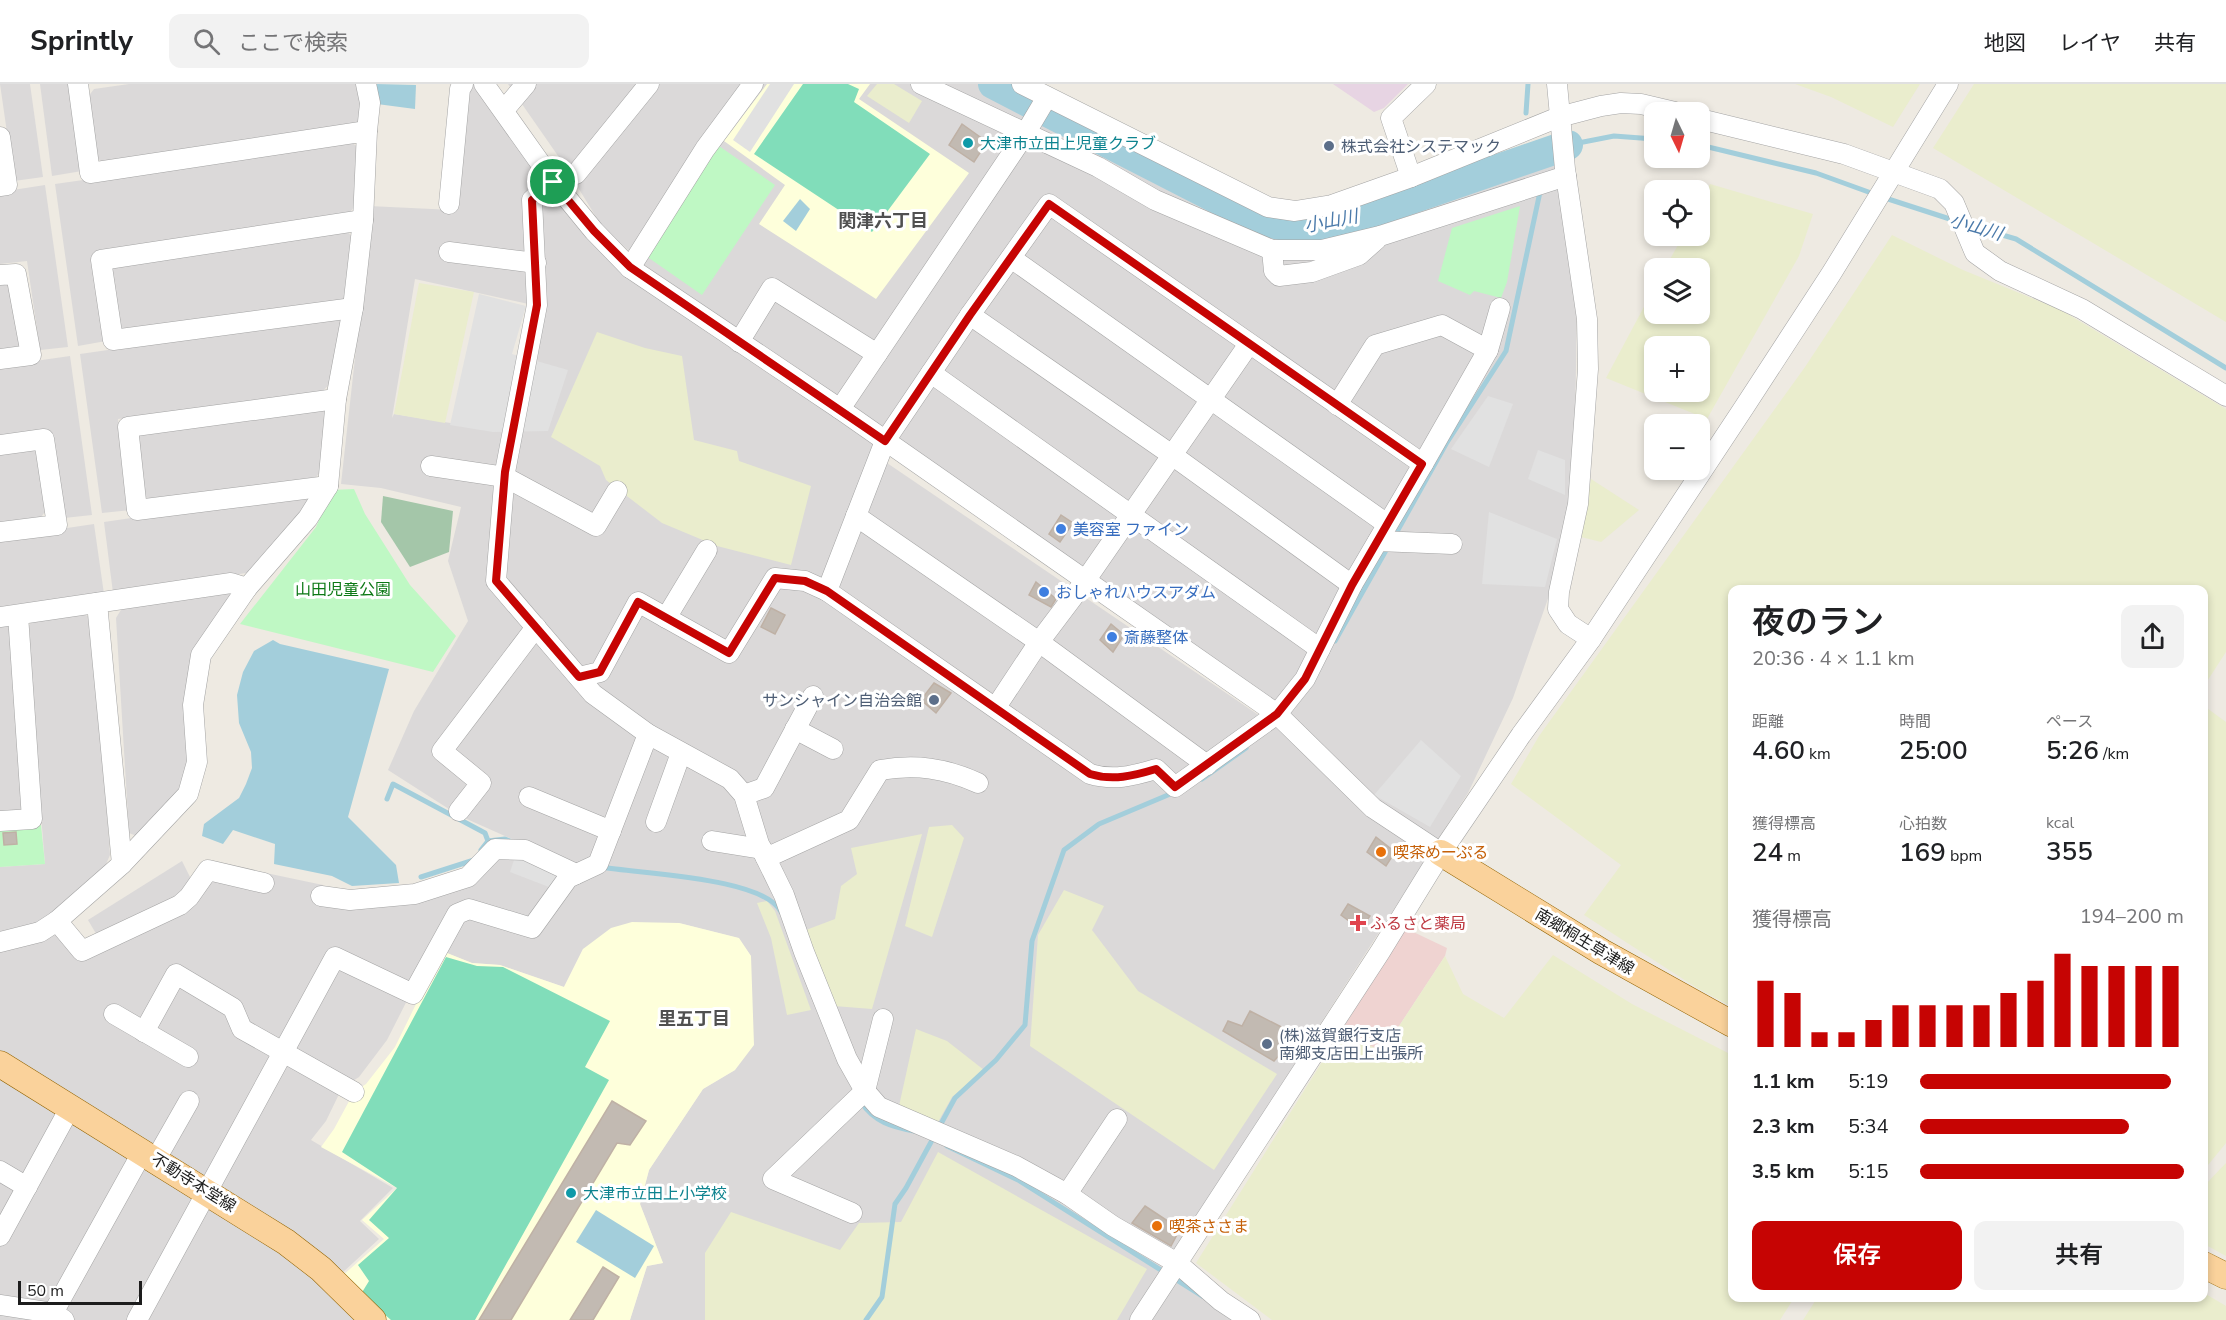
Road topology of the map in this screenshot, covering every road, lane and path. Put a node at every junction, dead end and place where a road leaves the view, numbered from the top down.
1 (78, 84) edge
2 (366, 84) edge
3 (463, 84) edge
4 (484, 84) edge
5 (526, 84) edge
6 (649, 84) edge
7 (753, 84) edge
8 (921, 84) edge
9 (1022, 84) edge
10 (1426, 84) edge
11 (1557, 84) edge
12 (1948, 84) edge
13 (1047, 97) junction
14 (1644, 105) edge
15 (504, 111) junction
16 (1710, 120) edge
17 (1560, 127) junction
18 (367, 131) junction
19 (1025, 134) junction
20 (0, 137) edge
21 (1893, 170) junction
22 (1566, 173) junction
23 (1411, 177) junction
24 (553, 182) junction
25 (0, 186) edge
26 (449, 204) dead end
27 (363, 220) junction
28 (449, 252) dead end
29 (1011, 258) junction
30 (536, 263) junction
31 (630, 267) junction
32 (0, 275) edge
33 (353, 308) junction
34 (1500, 308) dead end
35 (970, 315) junction
36 (739, 342) junction
37 (1249, 344) junction
38 (1488, 350) junction
39 (877, 354) junction
40 (0, 359) edge
41 (931, 373) junction
42 (2226, 396) edge
43 (336, 399) junction
44 (1210, 400) junction
45 (1338, 405) junction
46 (840, 409) junction
47 (885, 441) junction
48 (0, 445) edge
49 (1172, 455) junction
50 (1422, 464) junction
51 (431, 466) dead end
52 (505, 477) junction
53 (328, 486) junction
54 (616, 491) dead end
55 (1131, 515) junction
56 (856, 516) junction
57 (0, 532) edge
58 (1382, 533) junction
59 (1452, 544) dead end
60 (707, 550) dead end
61 (1085, 581) junction
62 (1352, 585) junction
63 (247, 588) junction
64 (827, 591) junction
65 (98, 603) junction
66 (9, 616) edge
67 (666, 618) junction
68 (536, 627) junction
69 (1591, 639) junction
70 (1039, 642) junction
71 (1320, 649) junction
72 (579, 677) junction
73 (813, 696) dead end
74 (996, 707) junction
75 (1277, 714) junction
76 (795, 729) junction
77 (648, 734) junction
78 (833, 749) dead end
79 (681, 753) junction
80 (1207, 765) junction
81 (978, 783) dead end
82 (744, 795) junction
83 (529, 797) dead end
84 (459, 811) dead end
85 (0, 821) edge
86 (656, 822) dead end
87 (611, 831) junction
88 (712, 841) dead end
89 (1441, 853) junction
90 (764, 854) junction
91 (122, 864) junction
92 (576, 874) junction
93 (264, 883) dead end
94 (321, 896) dead end
95 (57, 921) junction
96 (0, 942) edge
97 (114, 1014) dead end
98 (883, 1019) dead end
99 (1728, 1022) edge
100 (144, 1032) junction
101 (283, 1051) junction
102 (188, 1057) dead end
103 (1, 1065) edge
104 (865, 1091) junction
105 (354, 1092) dead end
106 (189, 1101) dead end
107 (71, 1106) junction
108 (1117, 1119) dead end
109 (150, 1155) junction
110 (0, 1171) edge
111 (27, 1187) junction
112 (208, 1191) junction
113 (1067, 1194) junction
114 (852, 1214) dead end
115 (0, 1236) edge
116 (1177, 1263) junction
117 (2208, 1267) edge
118 (2226, 1276) edge
119 (0, 1305) edge
120 (58, 1316) edge
121 (138, 1320) edge
122 (373, 1320) edge
123 (1140, 1320) edge
124 (1250, 1320) edge

1 - 18 street
2 - 18 street
3 - 26 street
4 - 15 street
5 - 15 street
6 - 24 street
7 - 31 street
8 - 19 street
9 - 13 street
10 - 23 street
11 - 17 street
12 - 21 street
13 - 19 street
13 - 23 street
14 - 17 street
15 - 24 street
16 - 21 street
17 - 22 street
17 - 23 street
18 - 27 street
19 - 22 street
19 - 39 street
20 - 25 street
21 - 42 street
21 - 69 street
22 - 69 street
24 - 30 street
24 - 31 street
27 - 33 street
27 - 33 street
28 - 30 street
29 - 35 street
29 - 37 street
29 - 44 street
30 - 52 street
31 - 36 street
32 - 40 street
33 - 43 street
34 - 38 street
35 - 41 street
35 - 49 street
36 - 39 street
36 - 46 street
37 - 44 street
37 - 45 street
38 - 45 street
38 - 50 street
39 - 46 street
41 - 47 street
41 - 55 street
43 - 53 street
43 - 53 street
44 - 49 street
44 - 58 street
45 - 50 street
46 - 47 street
47 - 56 street
47 - 61 street
48 - 57 street
49 - 55 street
49 - 62 street
50 - 58 street
51 - 52 street
52 - 54 street
52 - 68 street
53 - 63 street
55 - 61 street
55 - 71 street
56 - 64 street
56 - 70 street
58 - 59 street
58 - 62 street
60 - 67 street
61 - 70 street
61 - 75 street
62 - 71 street
63 - 65 street
63 - 91 street
64 - 67 street
64 - 74 street
65 - 66 street
65 - 91 street
66 - 85 street
67 - 72 street
68 - 72 street
68 - 84 street
69 - 89 street
70 - 74 street
70 - 80 street
71 - 75 street
72 - 77 street
73 - 76 street
74 - 80 street
75 - 80 street
75 - 89 street
76 - 78 street
76 - 82 street
77 - 79 street
77 - 87 street
79 - 82 street
79 - 86 street
81 - 90 street
82 - 90 street
83 - 87 street
87 - 92 street
88 - 90 street
89 - 99 main road, 南郷桐生草津線
89 - 116 street
90 - 104 street
91 - 95 street
92 - 94 street
92 - 101 street
93 - 95 street
95 - 96 street
97 - 100 street
98 - 104 street
100 - 101 street
100 - 102 street
101 - 105 street
101 - 112 street
103 - 107 main road, 不動寺本堂線
104 - 113 street
104 - 114 street
106 - 109 street
107 - 109 main road, 不動寺本堂線
107 - 111 street
108 - 113 street
109 - 112 main road, 不動寺本堂線
109 - 120 street
110 - 111 street
111 - 115 street
112 - 121 street
112 - 122 main road, 不動寺本堂線
113 - 116 street
116 - 123 street
116 - 124 street
117 - 118 main road
119 - 120 street

